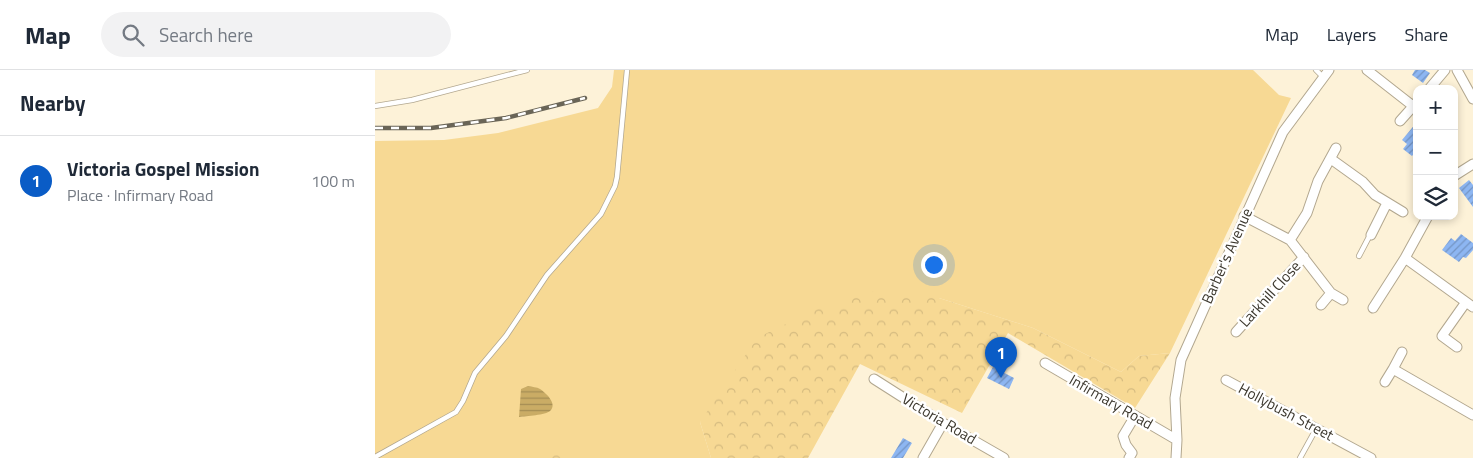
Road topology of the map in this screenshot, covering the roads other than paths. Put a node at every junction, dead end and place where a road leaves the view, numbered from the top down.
1 (527, 70) edge
2 (627, 70) edge
3 (1315, 70) edge
4 (1367, 70) edge
5 (1445, 70) edge
6 (1457, 70) edge
7 (1326, 74) edge
8 (1432, 85) edge
9 (1473, 99) edge
10 (1413, 103) edge
11 (375, 106) edge
12 (1413, 106) edge
13 (1400, 121) dead end
14 (1336, 148) dead end
15 (1331, 159) junction
16 (1473, 164) edge
17 (1456, 175) edge
18 (1387, 203) junction
19 (1403, 212) dead end
20 (1244, 216) junction
21 (1426, 220) edge
22 (1371, 235) joint
23 (1290, 240) junction
24 (1359, 256) dead end
25 (1304, 257) junction
26 (1405, 258) junction
27 (1331, 293) junction
28 (1343, 300) dead end
29 (1470, 305) edge
30 (1321, 306) dead end
31 (1373, 308) dead end
32 (1236, 332) dead end
33 (1457, 346) dead end
34 (1402, 352) dead end
35 (1045, 363) dead end
36 (1393, 369) junction
37 (874, 379) dead end
38 (1226, 380) dead end
39 (1385, 382) dead end
40 (1473, 415) edge
41 (1135, 416) junction
42 (943, 423) junction
43 (1317, 428) junction
44 (1177, 440) junction
45 (375, 457) edge
46 (923, 458) edge
47 (1004, 458) edge
48 (1129, 458) edge
49 (1176, 458) edge
50 (1299, 458) edge
51 (1371, 458) edge

1 - 11 lane
2 - 45 lane
3 - 7 lane
4 - 10 street
5 - 8 street
6 - 9 street
7 - 20 street, Barber's Avenue
12 - 13 street
14 - 15 street
15 - 18 street
15 - 23 street
16 - 17 street
18 - 19 street
18 - 22 street
20 - 23 street
20 - 44 street, Barber's Avenue
21 - 26 street
22 - 24 lane
23 - 25 street
25 - 27 street
25 - 32 street, Larkhill Close
26 - 29 street
26 - 31 street
27 - 28 street
27 - 30 street
29 - 33 street
34 - 36 street
35 - 41 street, Infirmary Road
36 - 39 street
36 - 40 street
37 - 42 street, Victoria Road
38 - 43 street, Hollybush Street
41 - 44 street, Infirmary Road
41 - 48 street
42 - 46 street
42 - 47 street, Victoria Road
43 - 50 lane
43 - 51 street, Hollybush Street
44 - 49 street, Barber's Avenue

